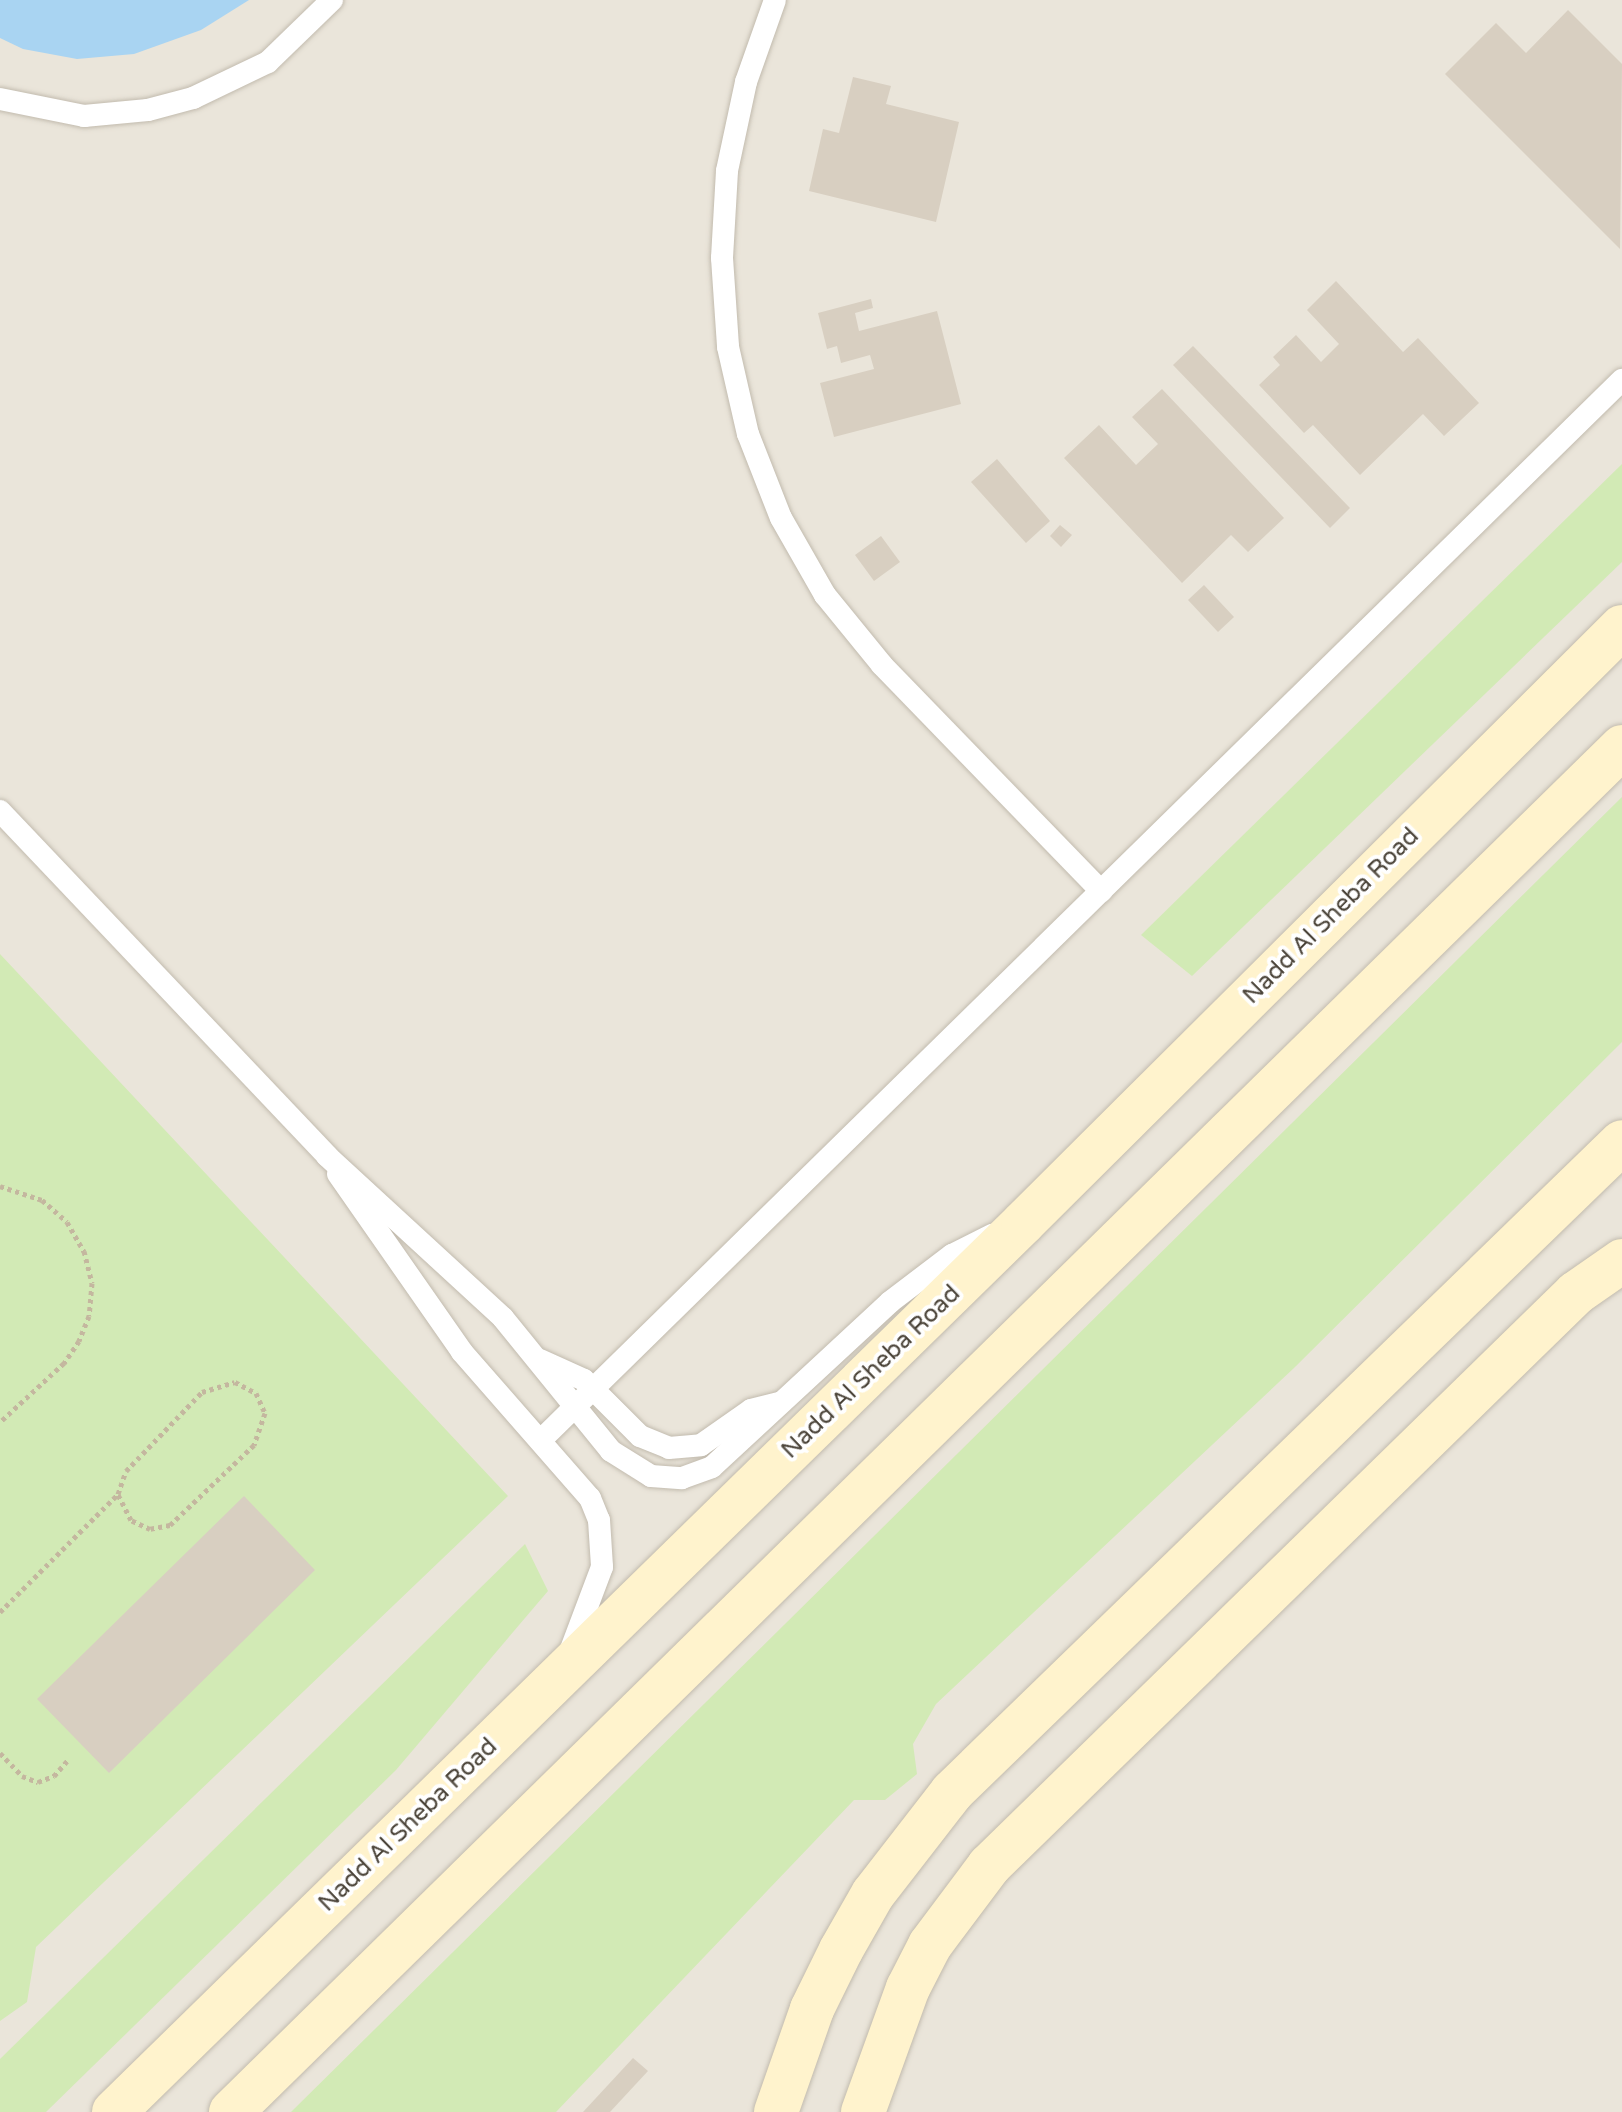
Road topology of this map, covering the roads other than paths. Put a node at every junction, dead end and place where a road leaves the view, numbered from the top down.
1 (332, 0) edge
2 (775, 0) edge
3 (0, 99) edge
4 (1622, 380) edge
5 (1622, 627) edge
6 (1622, 747) edge
7 (0, 811) edge
8 (1101, 891) junction
9 (1622, 1142) edge
10 (327, 1156) junction
11 (1023, 1223) junction
12 (1622, 1261) edge
13 (540, 1360) junction
14 (594, 1389) junction
15 (782, 1403) junction
16 (573, 1409) junction
17 (542, 1439) junction
18 (557, 1680) junction
19 (114, 2112) edge
20 (231, 2112) edge
21 (776, 2112) edge
22 (863, 2112) edge

1 - 3 lane
2 - 8 lane
4 - 8 lane
5 - 11 main road, Nadd Al Sheba Road
6 - 20 main road
7 - 10 lane
8 - 14 lane
9 - 21 main road
10 - 13 lane
10 - 17 lane
11 - 15 lane
11 - 18 main road, Nadd Al Sheba Road
12 - 22 main road
13 - 14 lane
13 - 16 lane
14 - 15 lane
14 - 16 lane
15 - 16 lane
16 - 17 lane
17 - 18 lane
18 - 19 main road, Nadd Al Sheba Road

